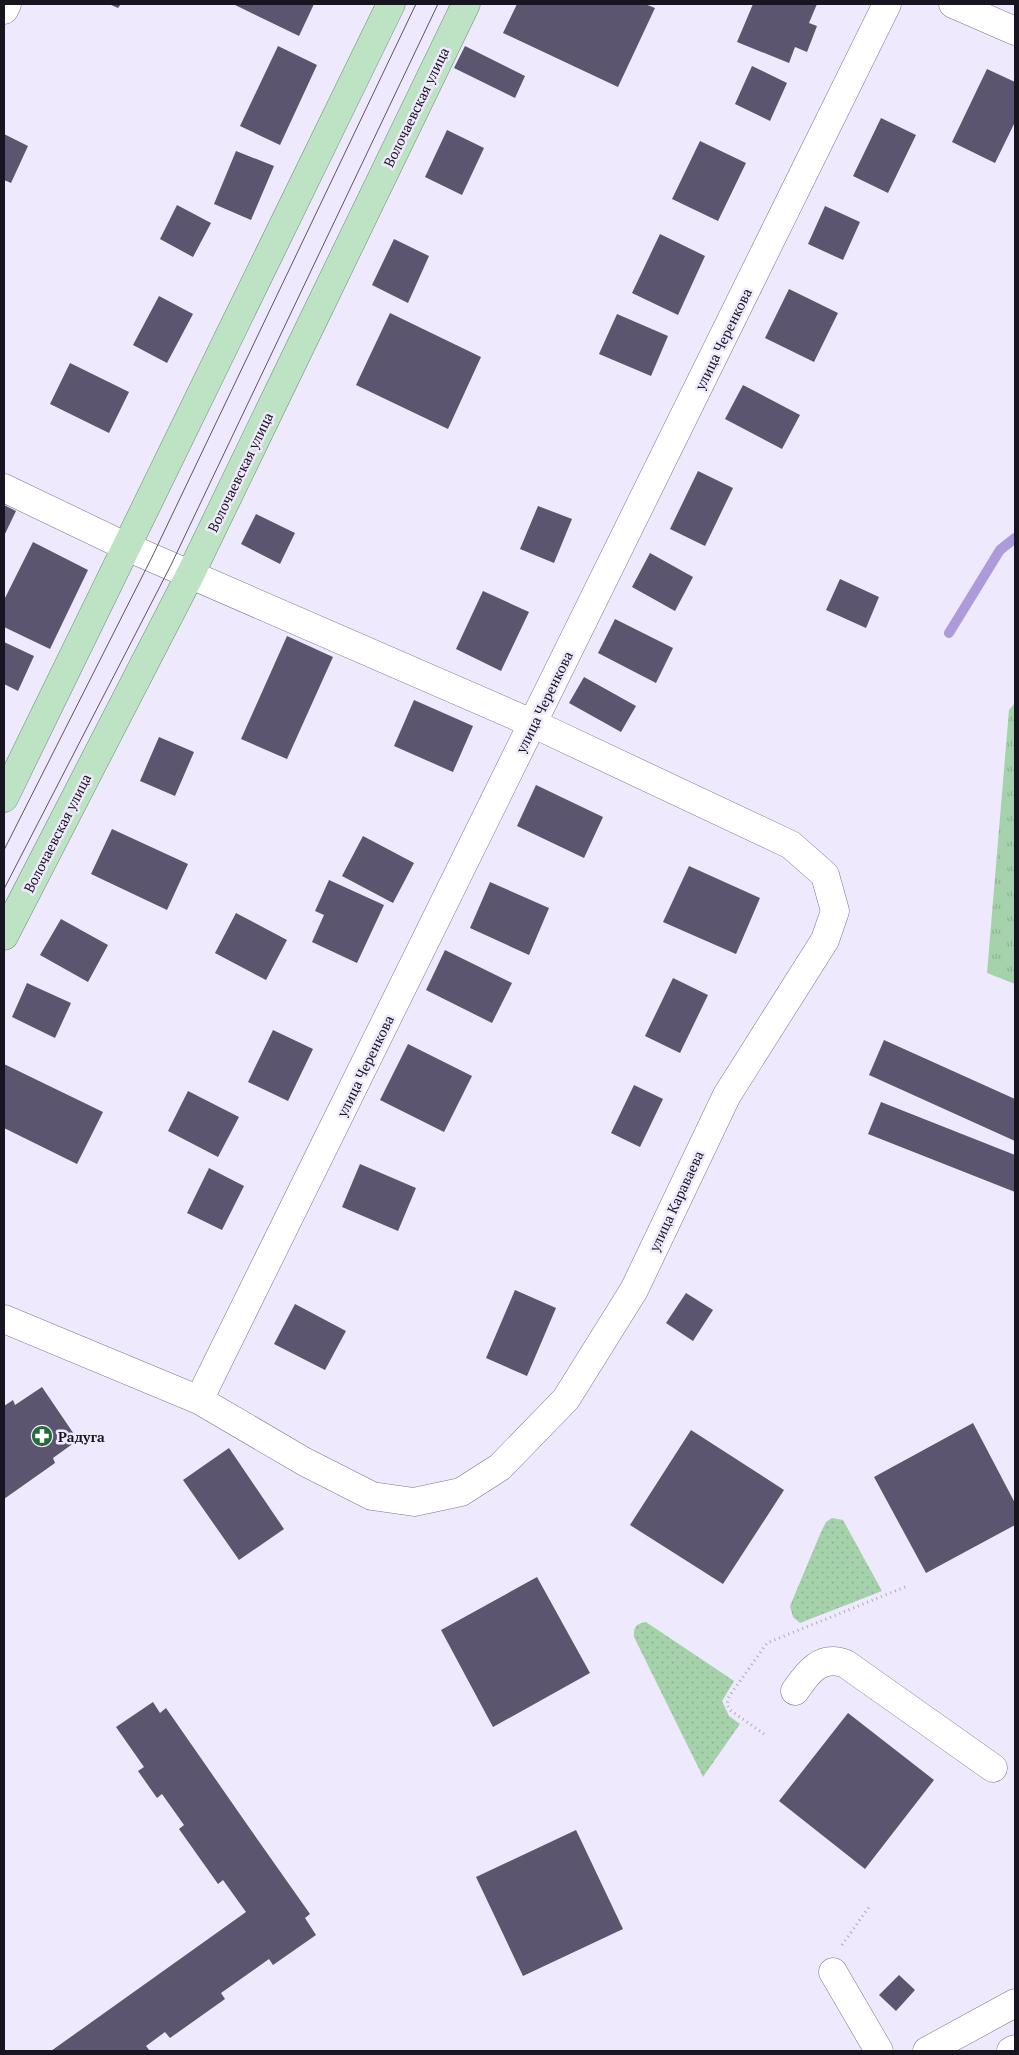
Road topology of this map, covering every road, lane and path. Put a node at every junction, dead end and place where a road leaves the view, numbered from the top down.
1 (7, 4) edge
2 (391, 4) edge
3 (466, 4) edge
4 (887, 4) edge
5 (953, 4) edge
6 (4, 10) edge
7 (1015, 31) edge
8 (4, 488) edge
9 (127, 546) junction
10 (192, 573) junction
11 (534, 724) junction
12 (4, 798) edge
13 (4, 936) edge
14 (4, 1319) edge
15 (199, 1400) junction
16 (795, 1691) dead end
17 (993, 1768) dead end
18 (868, 1908) dead end
19 (833, 1972) joint
20 (1015, 2003) edge
21 (1015, 2048) edge
22 (879, 2051) edge
23 (927, 2051) edge
24 (1010, 2051) edge

1 - 6 street
2 - 9 main road
3 - 10 main road, Волочаевская улица
4 - 11 street, улица Черенкова
5 - 7 street
8 - 9 street
9 - 10 street
9 - 12 main road
10 - 11 street
10 - 13 main road, Волочаевская улица
11 - 15 street, улица Черенкова
11 - 15 street, улица Караваева
14 - 15 street
16 - 17 street
18 - 19 path
19 - 22 street
20 - 23 street
21 - 24 street

